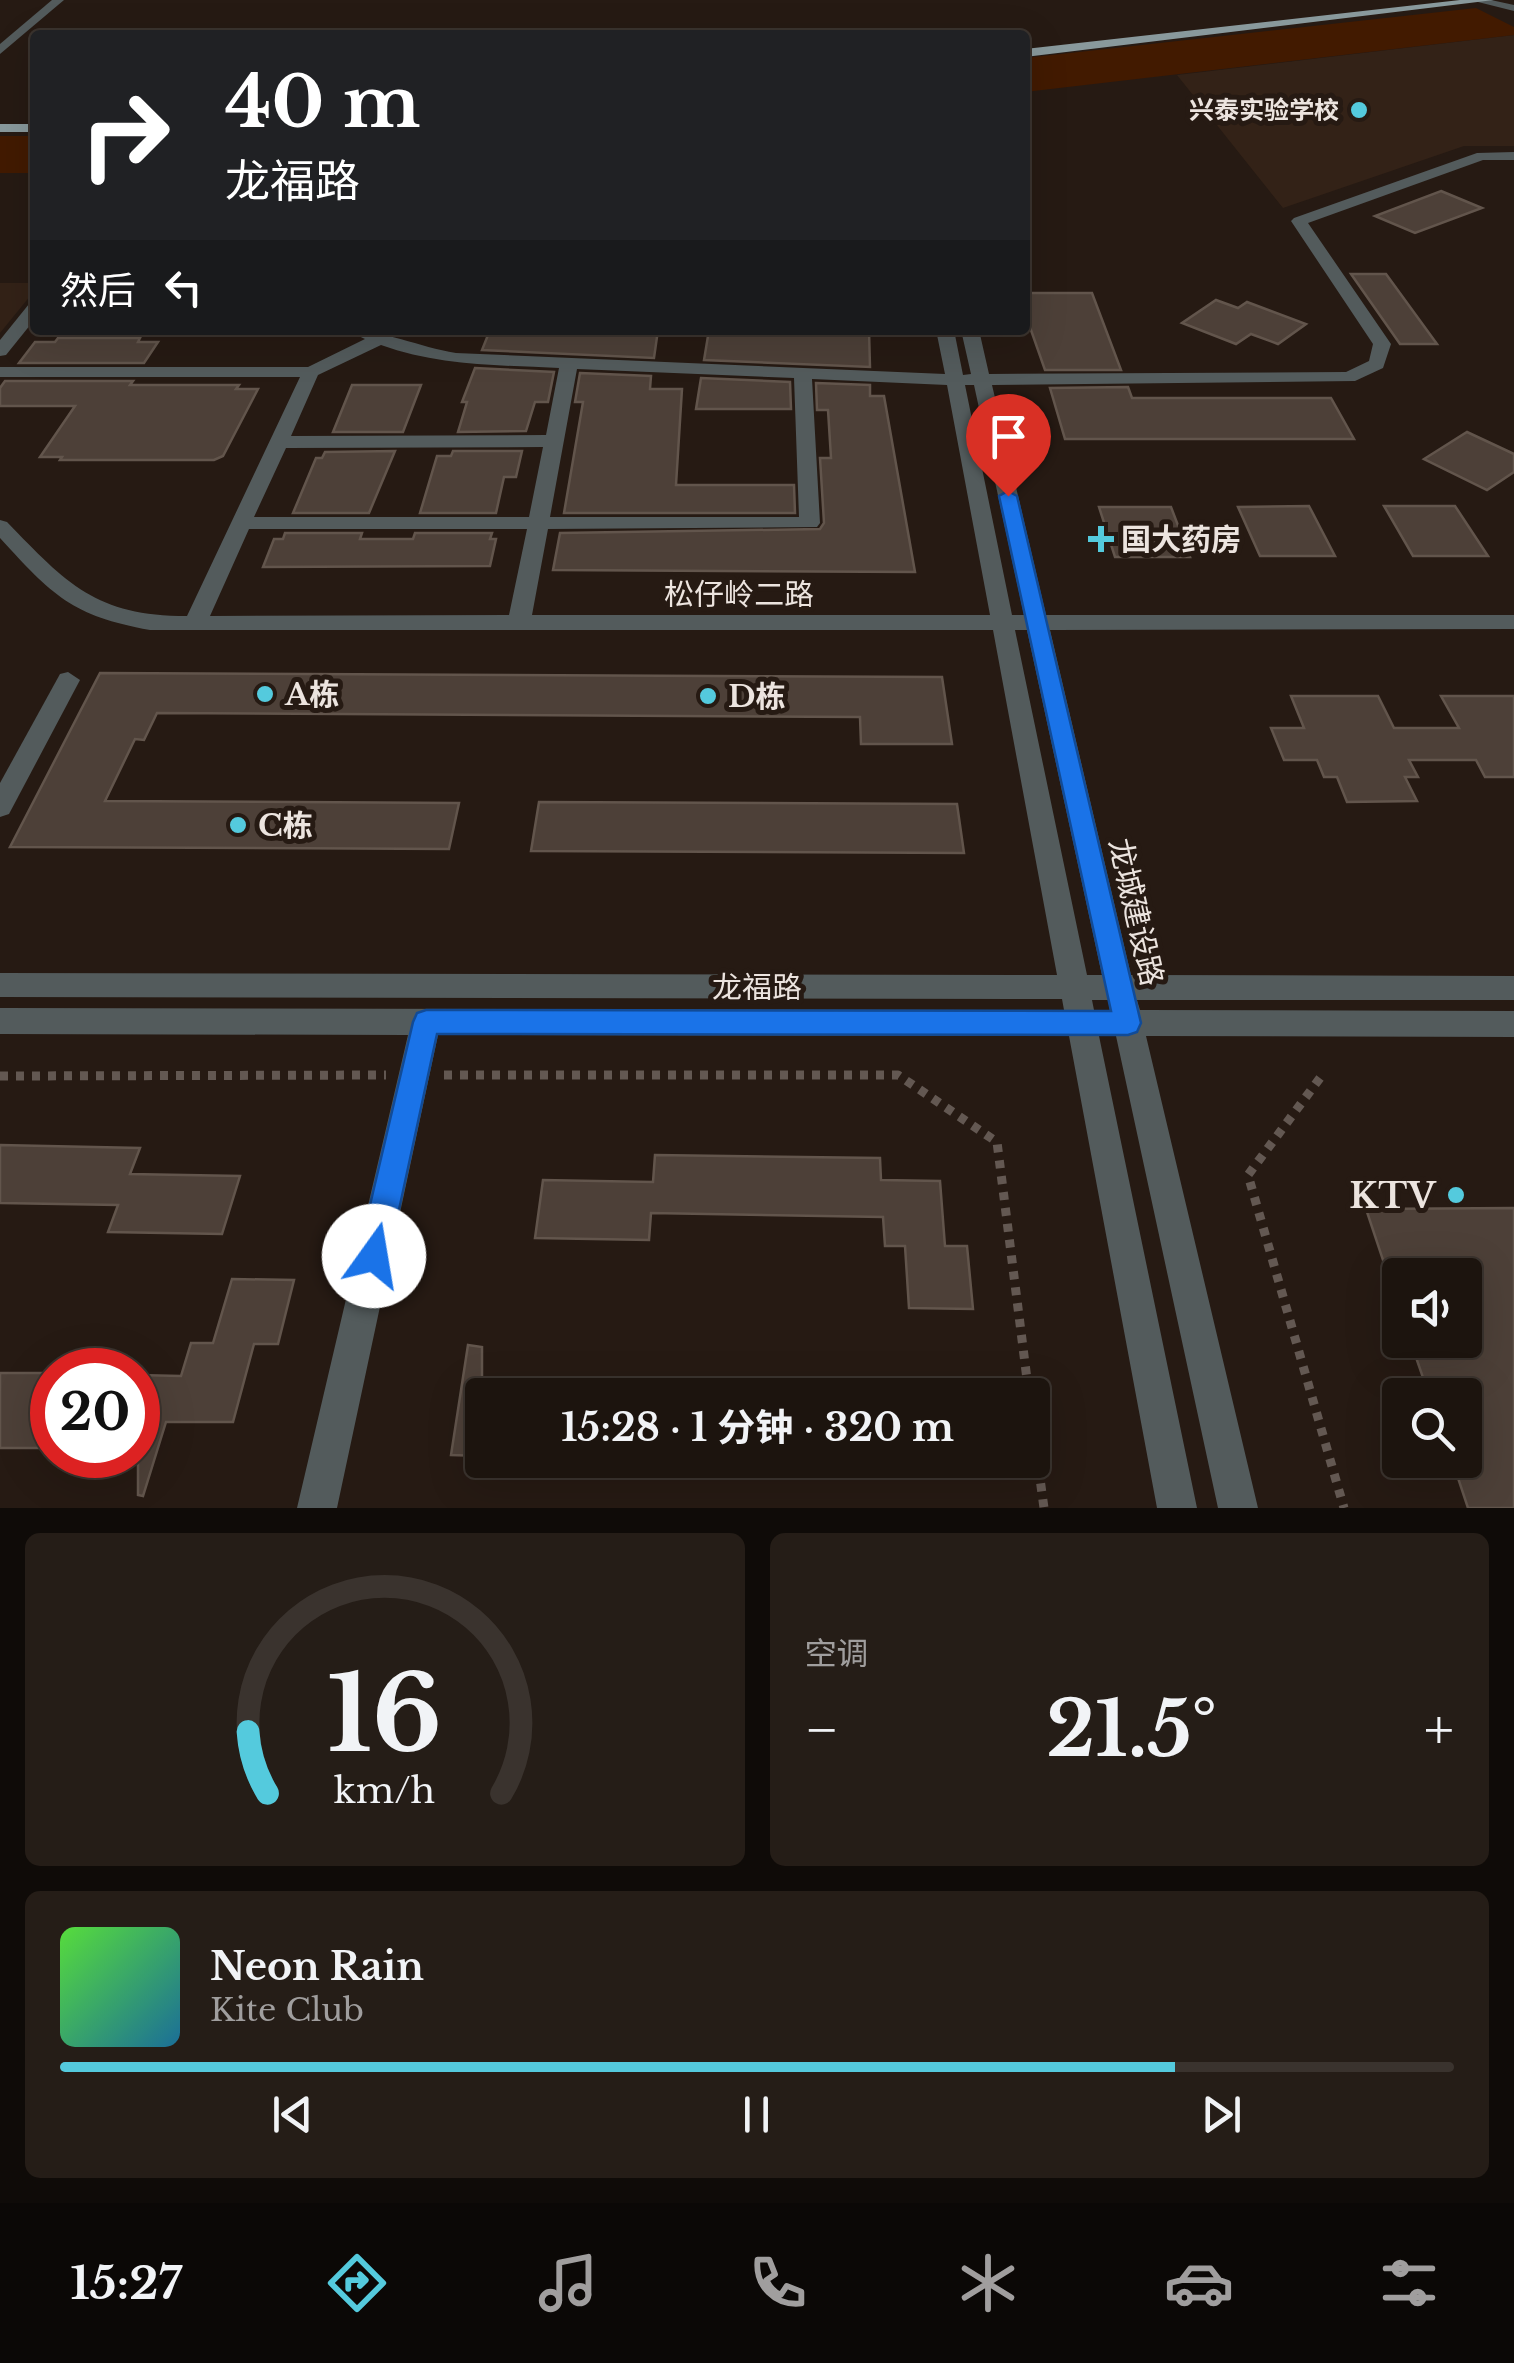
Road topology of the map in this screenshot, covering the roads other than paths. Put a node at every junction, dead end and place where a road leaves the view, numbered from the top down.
1 (44, 0) edge
2 (59, 0) edge
3 (1373, 0) edge
4 (1488, 0) edge
5 (1479, 1) edge
6 (1514, 8) edge
7 (0, 36) edge
8 (1030, 39) edge
9 (0, 50) edge
10 (1030, 52) edge
11 (30, 118) edge
12 (1, 123) edge
13 (30, 127) edge
14 (1514, 156) edge
15 (30, 314) edge
16 (366, 335) edge
17 (947, 335) edge
18 (970, 335) edge
19 (377, 340) junction
20 (0, 352) edge
21 (570, 363) junction
22 (0, 372) edge
23 (311, 372) junction
24 (803, 373) junction
25 (968, 380) junction
26 (279, 442) junction
27 (554, 442) junction
28 (241, 523) junction
29 (538, 523) junction
30 (0, 526) edge
31 (1514, 622) edge
32 (195, 623) junction
33 (519, 624) junction
34 (1003, 624) junction
35 (1037, 624) junction
36 (68, 680) dead end
37 (0, 807) edge
38 (0, 985) edge
39 (1074, 987) junction
40 (1120, 987) junction
41 (1514, 988) edge
42 (0, 1021) edge
43 (426, 1022) junction
44 (1128, 1023) junction
45 (1082, 1024) junction
46 (1514, 1024) edge
47 (317, 1508) edge
48 (1176, 1508) edge
49 (1238, 1508) edge

1 - 7 street
2 - 9 street
3 - 8 main road
4 - 5 main road
5 - 6 street
5 - 10 main road
11 - 12 main road
12 - 13 main road
14 - 25 street
15 - 20 street
16 - 19 street
17 - 25 street, 龙城建设路
18 - 25 street, 龙城建设路
19 - 21 street
19 - 23 street
21 - 24 street
21 - 27 street
22 - 23 street
23 - 26 street
24 - 25 street
24 - 29 street
25 - 34 street, 龙城建设路
25 - 35 street, 龙城建设路
26 - 27 street
26 - 28 street
27 - 29 street
28 - 29 street
28 - 32 street
29 - 33 street
30 - 32 street, 松仔岭二路
31 - 35 street, 松仔岭二路
32 - 33 street, 松仔岭二路
33 - 34 street, 松仔岭二路
34 - 35 street, 松仔岭二路
34 - 39 street, 龙城建设路
35 - 40 street, 龙城建设路
36 - 37 street
38 - 39 street, 龙福路
39 - 40 street, 龙福路
39 - 45 street, 龙城建设路
40 - 41 street, 龙福路
40 - 44 street, 龙城建设路
42 - 43 street, 龙福路
43 - 45 street, 龙福路
43 - 47 street
44 - 45 street, 龙福路
44 - 46 street, 龙福路
44 - 49 street, 龙城建设路
45 - 48 street, 龙城建设路

